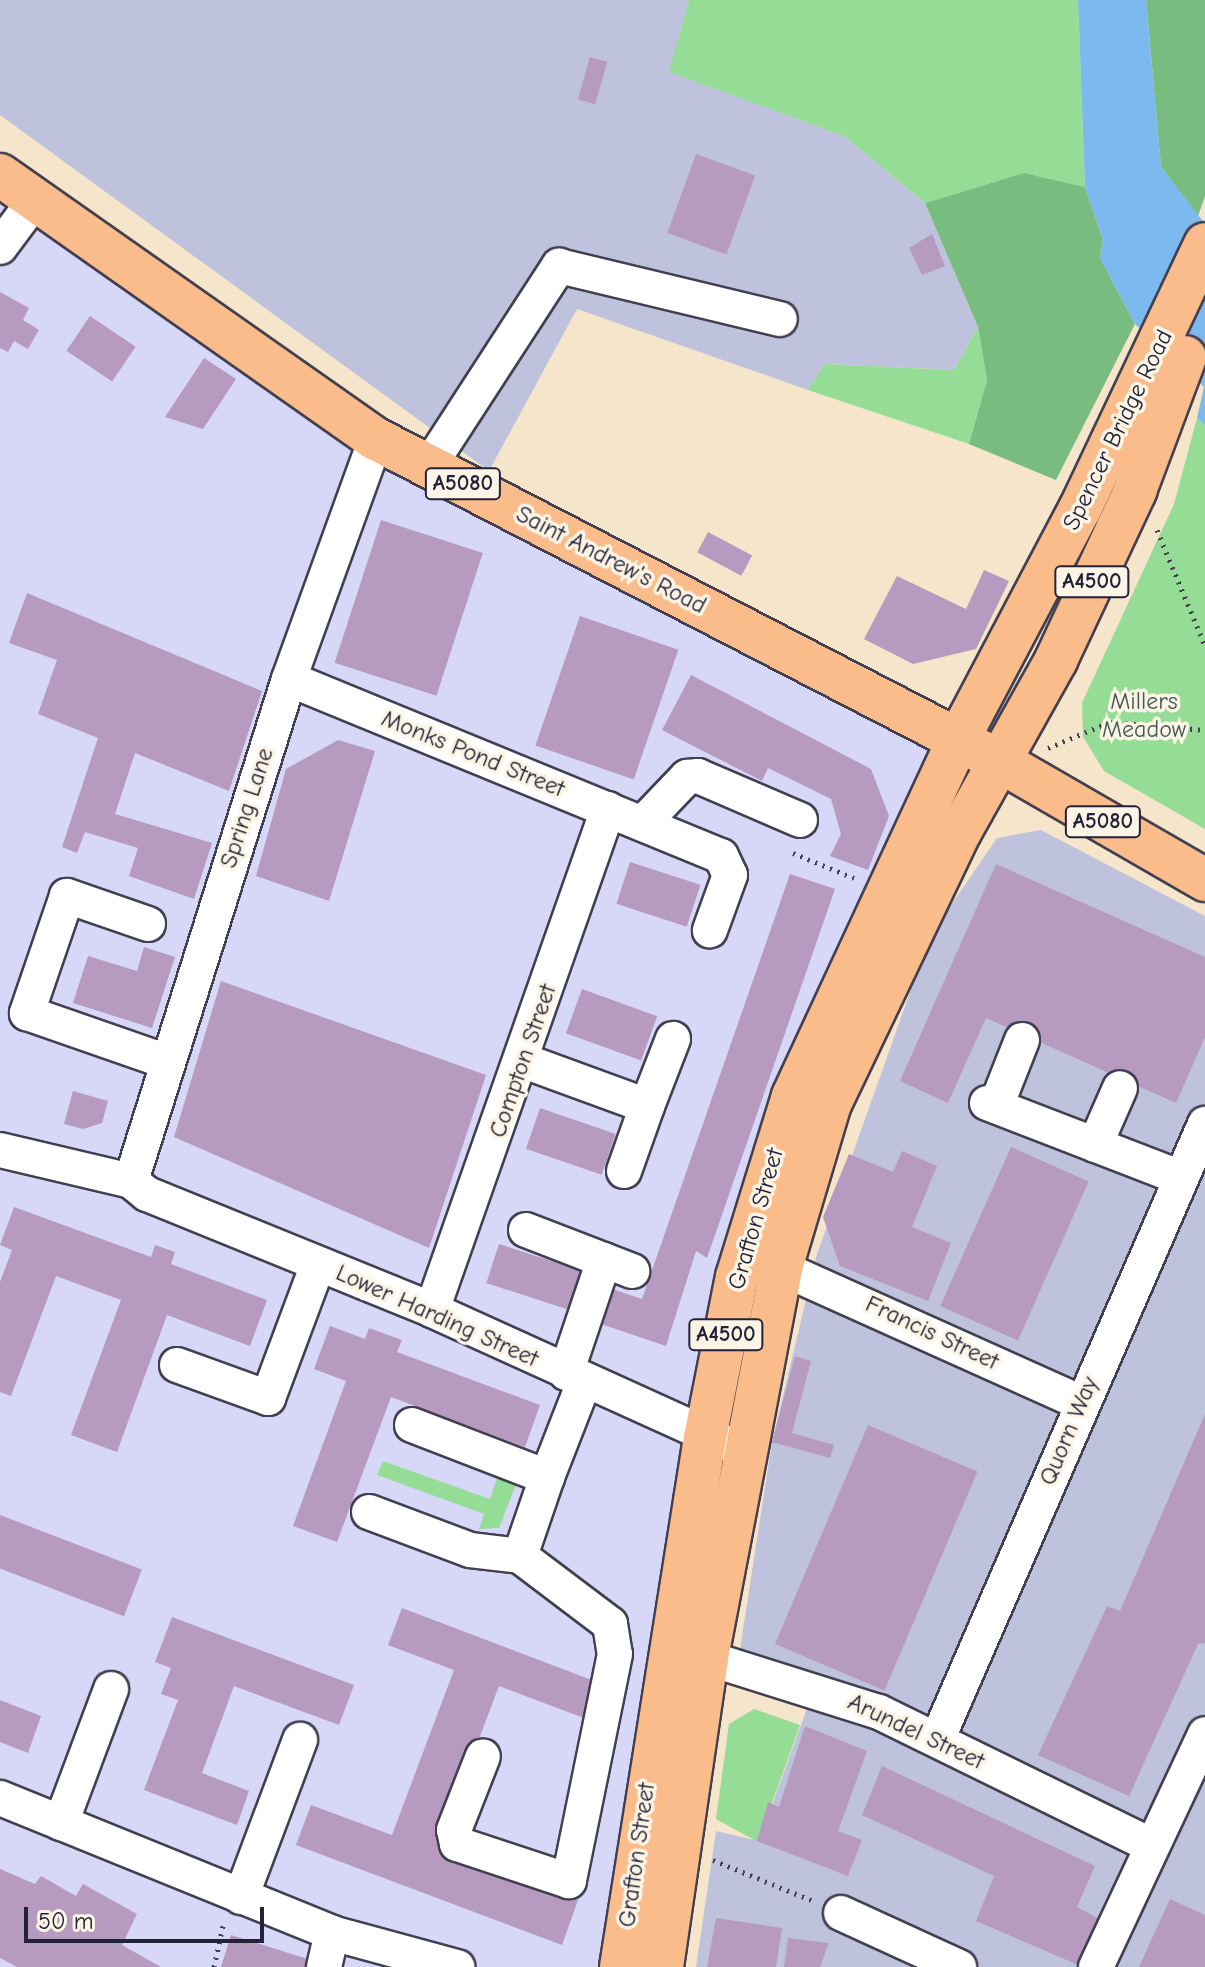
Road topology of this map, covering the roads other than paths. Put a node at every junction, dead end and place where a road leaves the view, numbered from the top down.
1 (0, 175) edge
2 (35, 200) junction
3 (1205, 244) edge
4 (0, 247) edge
5 (1205, 312) edge
6 (780, 319) dead end
7 (1155, 390) junction
8 (376, 439) junction
9 (429, 466) junction
10 (289, 679) junction
11 (958, 740) junction
12 (1001, 762) junction
13 (608, 809) junction
14 (800, 820) dead end
15 (650, 825) junction
16 (1205, 880) edge
17 (148, 924) dead end
18 (710, 930) dead end
19 (673, 1039) dead end
20 (1022, 1040) dead end
21 (165, 1061) junction
22 (524, 1061) junction
23 (1120, 1088) dead end
24 (647, 1106) junction
25 (1205, 1124) edge
26 (1095, 1145) junction
27 (0, 1150) edge
28 (624, 1171) dead end
29 (1181, 1178) junction
30 (131, 1181) junction
31 (526, 1230) dead end
32 (318, 1264) junction
33 (781, 1268) junction
34 (432, 1310) junction
35 (177, 1365) dead end
36 (575, 1378) junction
37 (1081, 1403) junction
38 (412, 1425) dead end
39 (705, 1438) junction
40 (746, 1448) junction
41 (547, 1477) junction
42 (369, 1512) dead end
43 (520, 1556) junction
44 (688, 1652) junction
45 (111, 1689) dead end
46 (1205, 1734) edge
47 (300, 1740) dead end
48 (937, 1740) junction
49 (483, 1756) dead end
50 (0, 1798) edge
51 (61, 1823) junction
52 (1152, 1846) junction
53 (236, 1896) junction
54 (841, 1913) road end
55 (332, 1933) junction
56 (324, 1967) edge
57 (457, 1967) edge
58 (621, 1967) edge
59 (662, 1967) edge
60 (959, 1967) edge
61 (1096, 1967) edge

1 - 2 main road, Saint Andrew's Road / A5080
2 - 4 street
2 - 8 main road, Saint Andrew's Road / A5080
3 - 7 main road, Spencer Bridge Road / A4500
5 - 7 main road, Spencer Bridge Road / A4500
6 - 9 street
7 - 11 main road, Spencer Bridge Road / A4500
7 - 12 main road, Spencer Bridge Road / A4500
8 - 9 main road, Saint Andrew's Road / A5080
8 - 10 street, Spring Lane
9 - 11 main road, Saint Andrew's Road / A5080
10 - 13 street, Monks Pond Street
10 - 21 street, Spring Lane
11 - 12 main road, Saint Andrew's Road / A5080
11 - 39 main road, Grafton Street / A4500
12 - 16 main road, Saint Andrew's Road / A5080
12 - 33 main road, Grafton Street / A4500
13 - 15 street, Monks Pond Street
13 - 22 street, Compton Street
14 - 15 street
15 - 18 street, Monks Pond Street
17 - 21 street
19 - 24 street
20 - 26 street
21 - 30 street, Spring Lane
22 - 24 street
22 - 34 street, Compton Street
23 - 26 street
24 - 28 street
25 - 29 street, Quorn Way
26 - 29 street
27 - 30 street, Lower Harding Street
29 - 37 street, Quorn Way
30 - 32 street, Lower Harding Street
31 - 36 street
32 - 34 street, Lower Harding Street
32 - 35 street
33 - 37 street, Francis Street
33 - 40 main road, Grafton Street / A4500
34 - 36 street, Lower Harding Street
36 - 39 street, Lower Harding Street
36 - 41 street
37 - 48 street, Quorn Way
38 - 41 street
39 - 40 street, Lower Harding Street
39 - 44 main road, Grafton Street / A4500
40 - 44 main road, Grafton Street / A4500
41 - 43 street
42 - 43 street
43 - 49 street
44 - 48 street, Arundel Street
44 - 58 main road, Grafton Street / A4500
44 - 59 main road, Grafton Street / A4500
45 - 51 street
46 - 52 street
47 - 53 street
48 - 52 street, Arundel Street
50 - 51 street
51 - 53 street
52 - 61 street
53 - 55 street
54 - 60 street
55 - 56 street
55 - 57 street

